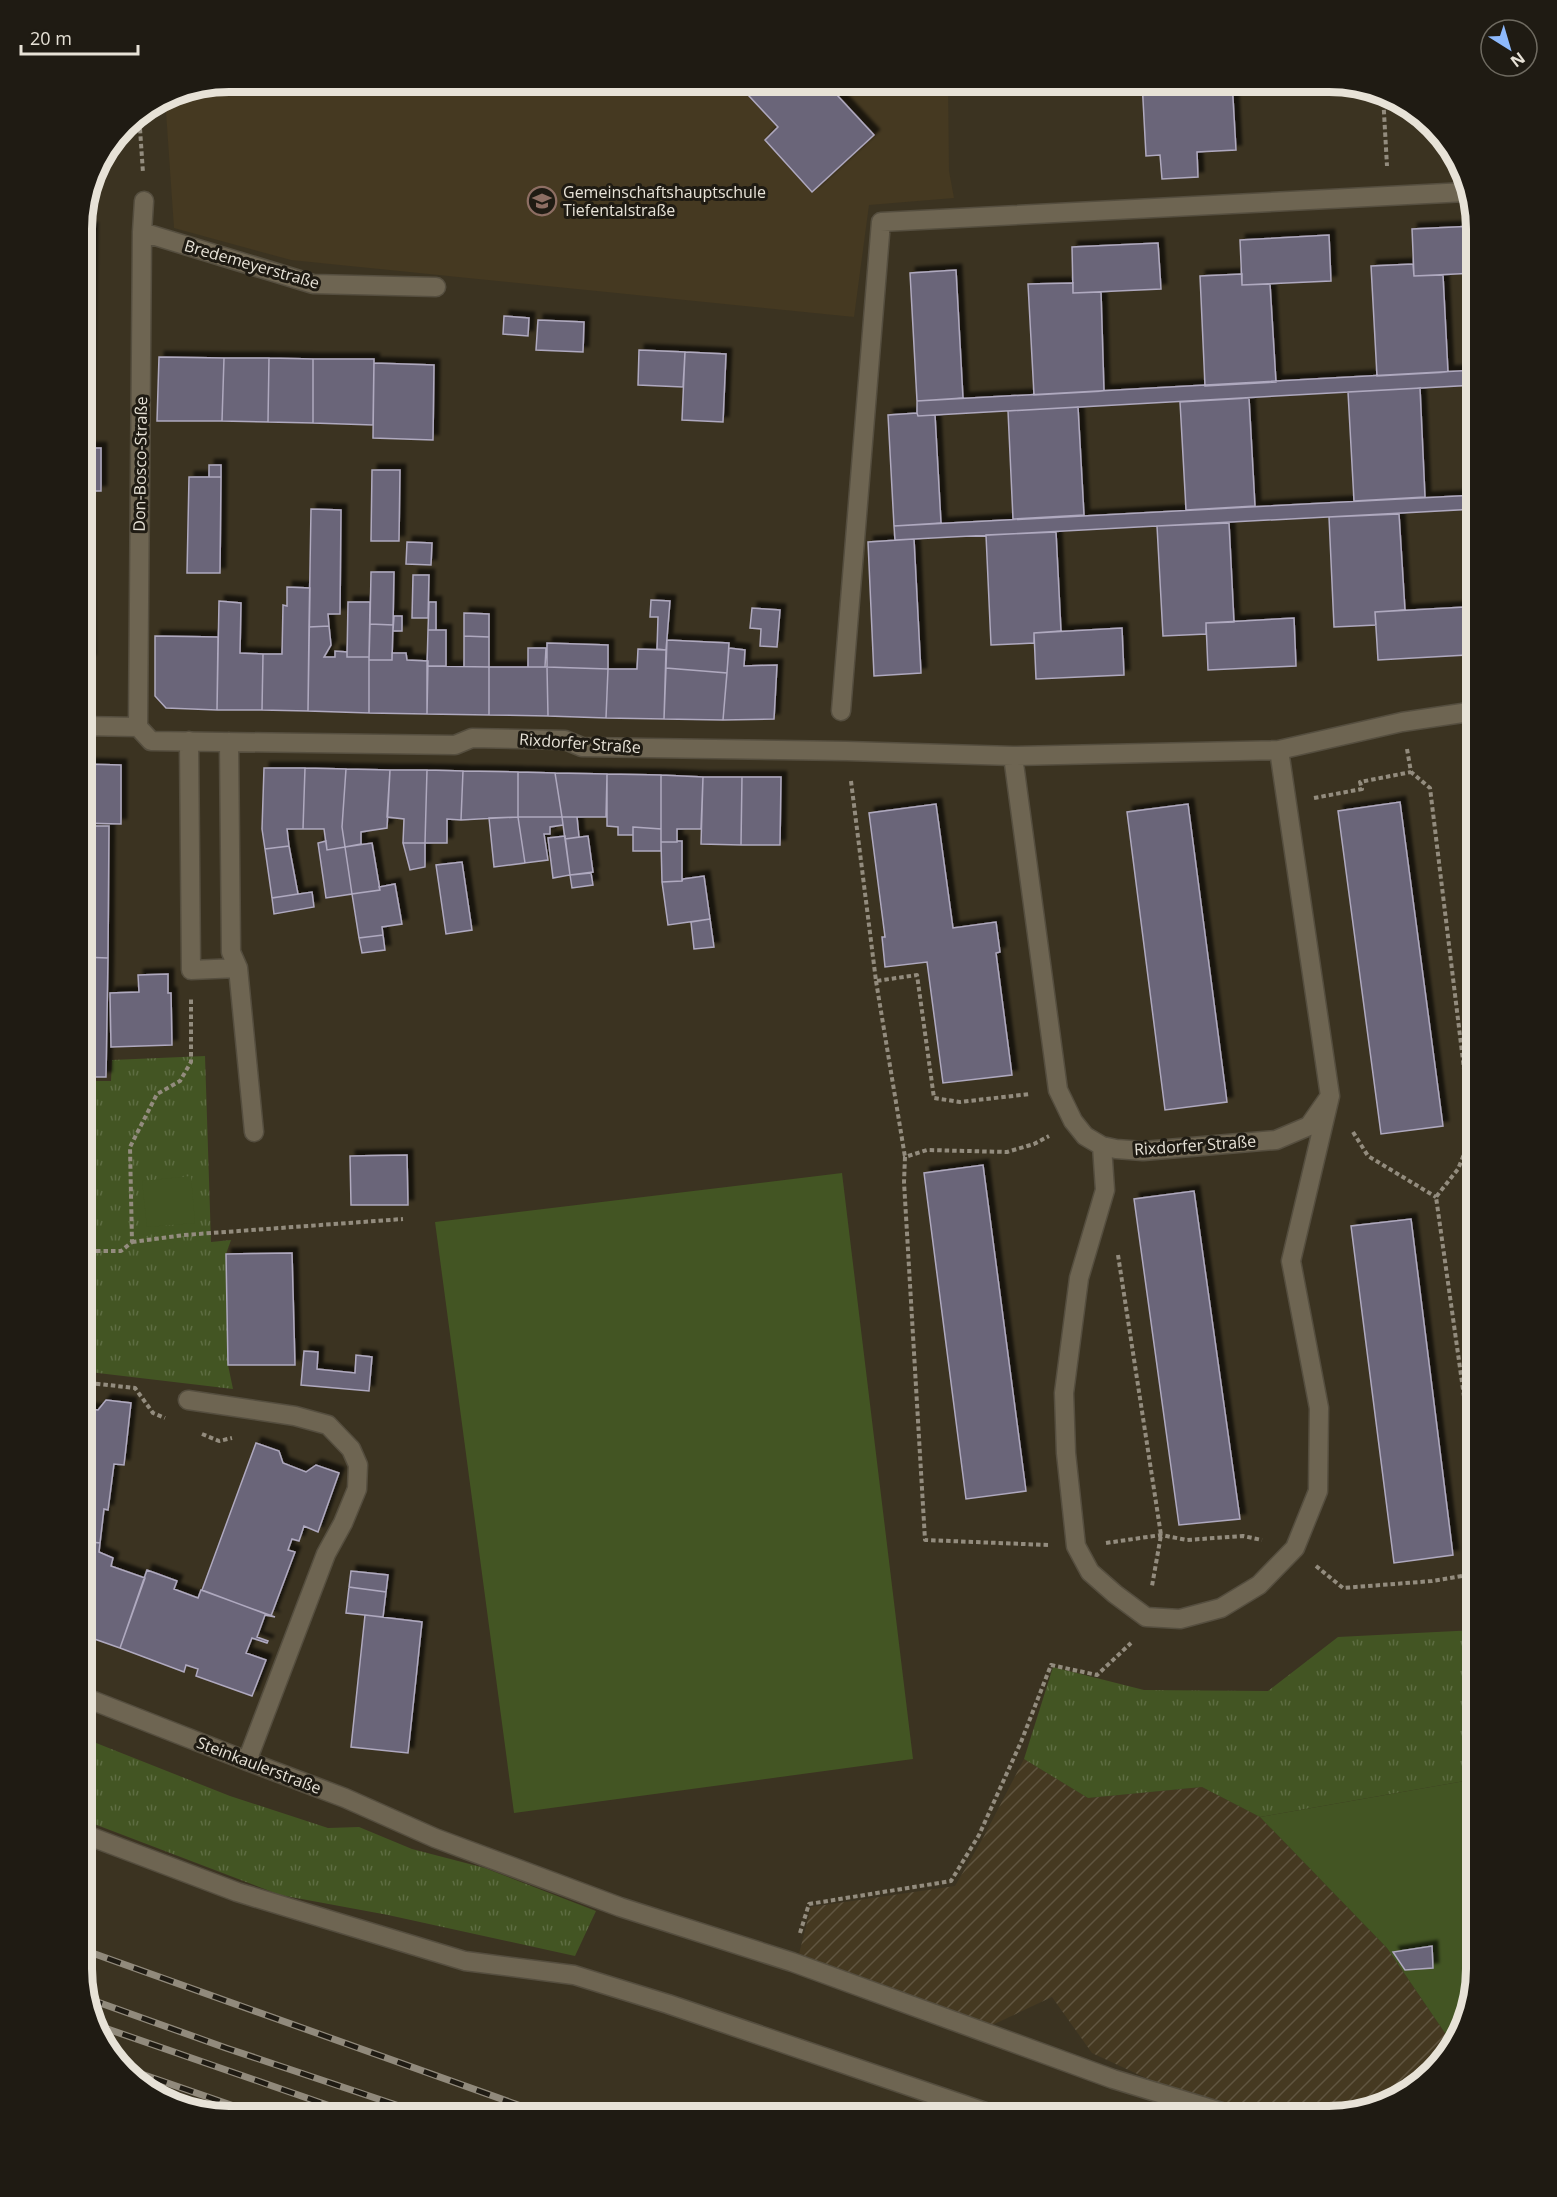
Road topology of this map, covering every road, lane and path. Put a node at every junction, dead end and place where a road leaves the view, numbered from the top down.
1 (1383, 103) edge
2 (140, 124) edge
3 (1461, 192) edge
4 (1389, 195) junction
5 (144, 201) joint
6 (142, 232) junction
7 (436, 287) dead end
8 (842, 711) dead end
9 (1466, 712) edge
10 (1402, 722) junction
11 (92, 726) edge
12 (138, 727) junction
13 (189, 741) junction
14 (230, 742) junction
15 (1279, 750) junction
16 (847, 751) junction
17 (1013, 756) junction
18 (1411, 772) junction
19 (1287, 803) junction
20 (238, 968) junction
21 (191, 970) junction
22 (876, 981) junction
23 (1466, 1085) edge
24 (1058, 1090) junction
25 (1330, 1096) junction
26 (254, 1132) dead end
27 (1102, 1146) junction
28 (1466, 1150) edge
29 (905, 1157) dead end
30 (1436, 1197) junction
31 (403, 1219) dead end
32 (132, 1242) junction
33 (92, 1251) edge
34 (1118, 1254) dead end
35 (188, 1400) dead end
36 (1466, 1411) edge
37 (1146, 1617) junction
38 (92, 1700) edge
39 (247, 1761) junction
40 (92, 1837) edge
41 (792, 1962) junction
42 (967, 2106) edge
43 (1202, 2106) edge

1 - 4 path
2 - 5 path
3 - 4 street
4 - 8 street
5 - 6 street, Don-Bosco-Straße
6 - 7 street, Bredemeyerstraße
6 - 12 street, Don-Bosco-Straße
9 - 10 street, Rixdorfer Straße
10 - 15 street, Rixdorfer Straße
10 - 18 path
11 - 12 street, Rixdorfer Straße
12 - 13 street, Rixdorfer Straße
13 - 14 street, Rixdorfer Straße
13 - 21 street
14 - 16 street, Rixdorfer Straße
14 - 20 street
15 - 17 street, Rixdorfer Straße
15 - 19 street
16 - 17 street, Rixdorfer Straße
16 - 22 path
17 - 24 street, Rixdorfer Straße
18 - 19 path
18 - 23 path
19 - 25 street
20 - 21 street
20 - 26 street
21 - 32 path
22 - 24 path
22 - 29 path
24 - 27 street, Rixdorfer Straße
25 - 27 street, Rixdorfer Straße
25 - 30 path
25 - 37 street
27 - 37 street
28 - 30 path
30 - 36 path
31 - 32 path
32 - 33 path
34 - 37 path
35 - 39 street
37 - 41 path
38 - 39 street, Steinkaulerstraße
39 - 41 street, Steinkaulerstraße
40 - 42 street
41 - 43 street, Steinkaulerstraße

